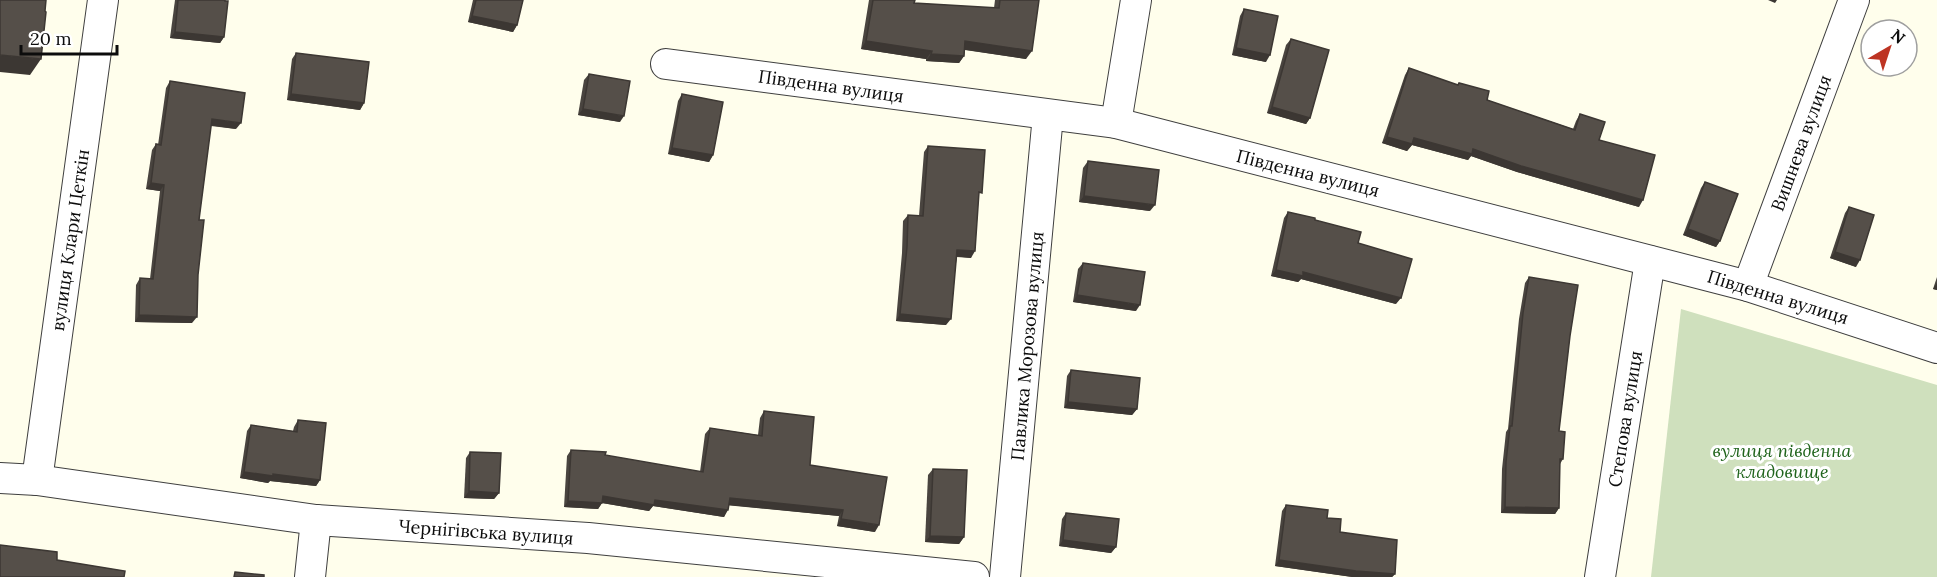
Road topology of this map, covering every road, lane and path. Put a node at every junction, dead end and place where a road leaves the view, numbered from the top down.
1 (103, 0) edge
2 (1136, 0) edge
3 (1854, 0) edge
4 (666, 64) dead end
5 (1048, 115) junction
6 (1116, 123) junction
7 (1650, 261) junction
8 (1748, 286) junction
9 (1937, 348) edge
10 (0, 478) edge
11 (37, 480) junction
12 (316, 520) junction
13 (310, 577) edge
14 (974, 577) edge
15 (1005, 577) edge
16 (1600, 577) edge

1 - 11 street, вулиця Клари Цеткін
2 - 6 street
3 - 8 street, Вишнева вулиця
4 - 5 street, Південна вулиця
5 - 6 street, Південна вулиця
5 - 15 street, Павлика Морозова вулиця
6 - 7 street, Південна вулиця
7 - 8 street, Південна вулиця
7 - 16 street, Степова вулиця
8 - 9 street, Південна вулиця
10 - 11 street, Чернігівська вулиця
11 - 12 street, Чернігівська вулиця
12 - 13 street
12 - 14 street, Чернігівська вулиця

